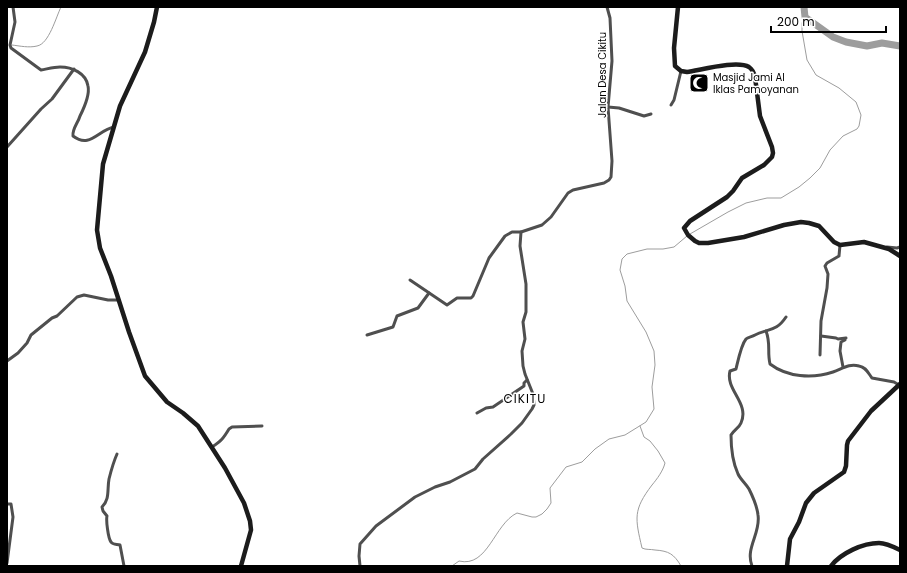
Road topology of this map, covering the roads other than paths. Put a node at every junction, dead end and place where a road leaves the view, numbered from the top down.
1 (14, 7) edge
2 (157, 7) edge
3 (608, 7) edge
4 (678, 7) edge
5 (74, 69) junction
6 (682, 72) junction
7 (671, 105) dead end
8 (608, 107) junction
9 (651, 114) dead end
10 (114, 127) junction
11 (7, 147) edge
12 (521, 232) junction
13 (840, 245) junction
14 (883, 247) junction
15 (900, 247) edge
16 (900, 256) edge
17 (410, 280) dead end
18 (428, 293) junction
19 (120, 300) junction
20 (786, 317) dead end
21 (766, 331) junction
22 (367, 335) dead end
23 (820, 336) junction
24 (833, 338) junction
25 (840, 345) junction
26 (820, 355) dead end
27 (7, 361) edge
28 (843, 367) junction
29 (527, 380) junction
30 (900, 384) edge
31 (477, 413) dead end
32 (262, 426) dead end
33 (212, 447) junction
34 (118, 454) dead end
35 (7, 504) edge
36 (900, 550) edge
37 (7, 563) edge
38 (124, 566) edge
39 (241, 566) edge
40 (360, 566) edge
41 (752, 566) edge
42 (787, 566) edge
43 (831, 566) edge

1 - 5 street
2 - 10 main road
3 - 8 street, Jalan Desa Cikitu
4 - 6 main road
5 - 10 street
5 - 11 street
6 - 7 street
6 - 13 main road
8 - 9 street
8 - 12 street, Jalan Desa Cikitu
10 - 19 main road
12 - 18 street
12 - 29 street
13 - 14 main road
13 - 23 street
14 - 15 street
14 - 16 main road
17 - 18 street
18 - 22 street
19 - 27 street
19 - 33 main road
20 - 21 street
21 - 28 street
21 - 41 street
23 - 24 street
23 - 26 street
24 - 25 street
24 - 25 street
25 - 28 street
28 - 30 street
29 - 31 street
29 - 40 street
30 - 42 main road
32 - 33 street
33 - 39 main road
34 - 38 street
35 - 37 street
36 - 43 main road

